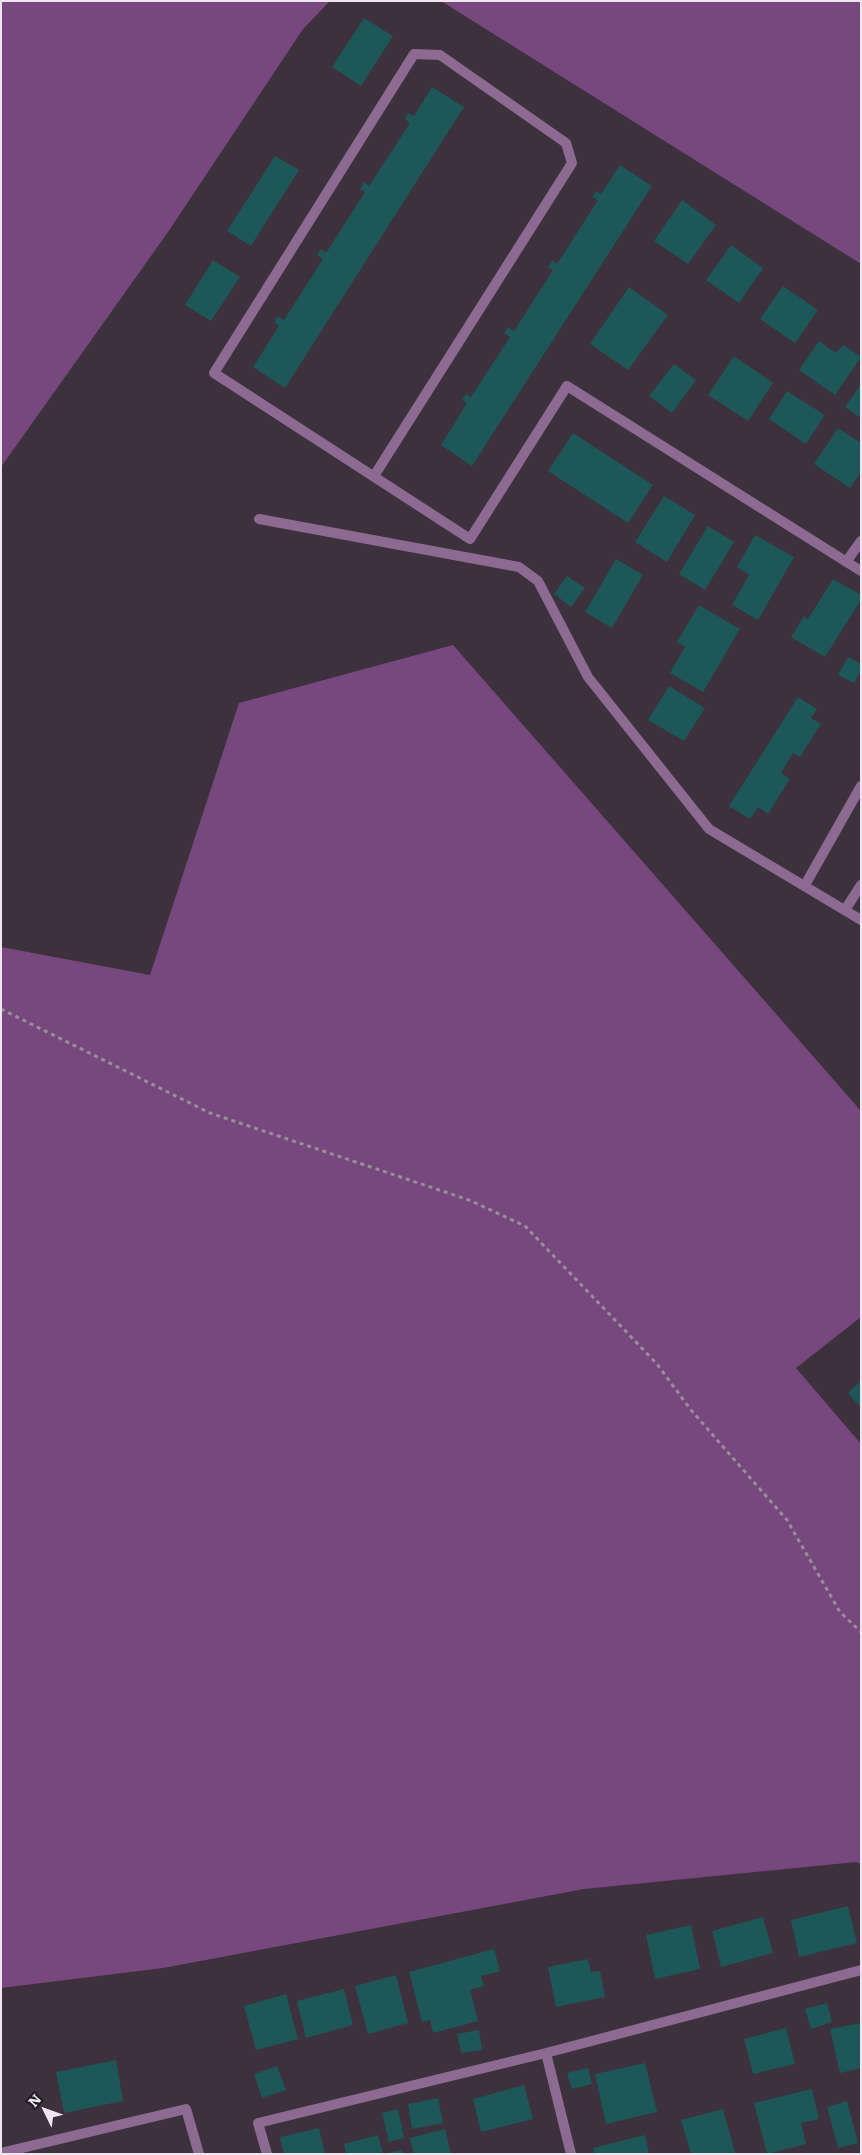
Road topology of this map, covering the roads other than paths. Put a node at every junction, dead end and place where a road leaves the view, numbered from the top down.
1 (374, 476) junction
2 (259, 519) dead end
3 (861, 541) edge
4 (846, 562) junction
5 (861, 571) edge
6 (861, 786) edge
7 (805, 885) junction
8 (861, 885) edge
9 (845, 910) junction
10 (861, 920) edge
11 (861, 1970) edge
12 (546, 2053) junction
13 (1, 2153) edge
14 (199, 2154) edge
15 (267, 2154) edge
16 (571, 2154) edge

1 - 1 street
1 - 4 street
2 - 7 street
3 - 4 street
4 - 5 street
6 - 7 street
7 - 9 street
8 - 9 street
9 - 10 street
11 - 12 street
12 - 15 street
12 - 16 street
13 - 14 street

